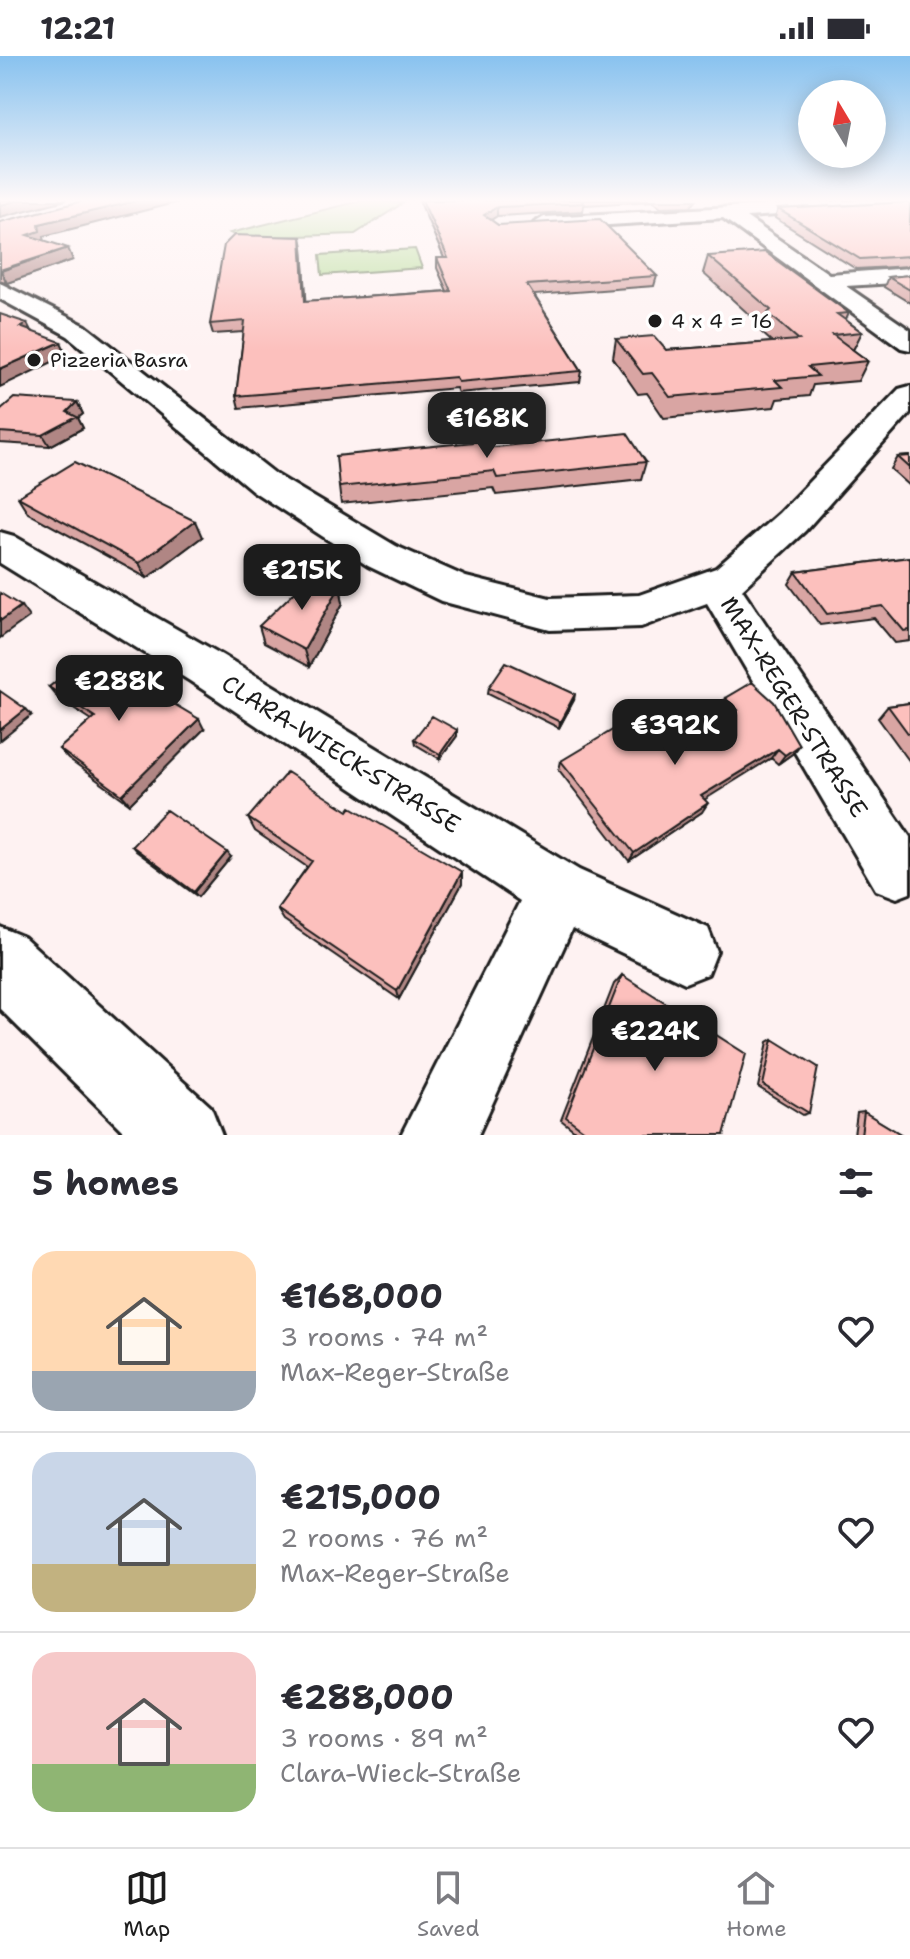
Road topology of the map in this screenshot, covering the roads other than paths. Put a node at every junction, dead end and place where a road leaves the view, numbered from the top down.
1 (780, 250) edge
2 (910, 275) edge
3 (823, 281) junction
4 (0, 290) edge
5 (910, 342) edge
6 (910, 395) edge
7 (0, 545) edge
8 (717, 585) junction
9 (897, 869) dead end
10 (558, 891) junction
11 (685, 951) dead end
12 (0, 961) edge
13 (183, 1135) edge
14 (439, 1135) edge

1 - 3 street
2 - 3 street
3 - 5 street
4 - 8 street, MAX-REGER-STRASSE
6 - 8 street, MAX-REGER-STRASSE
7 - 10 street, CLARA-WIECK-STRASSE
8 - 9 street, MAX-REGER-STRASSE
10 - 11 street, CLARA-WIECK-STRASSE
10 - 14 street
12 - 13 street

